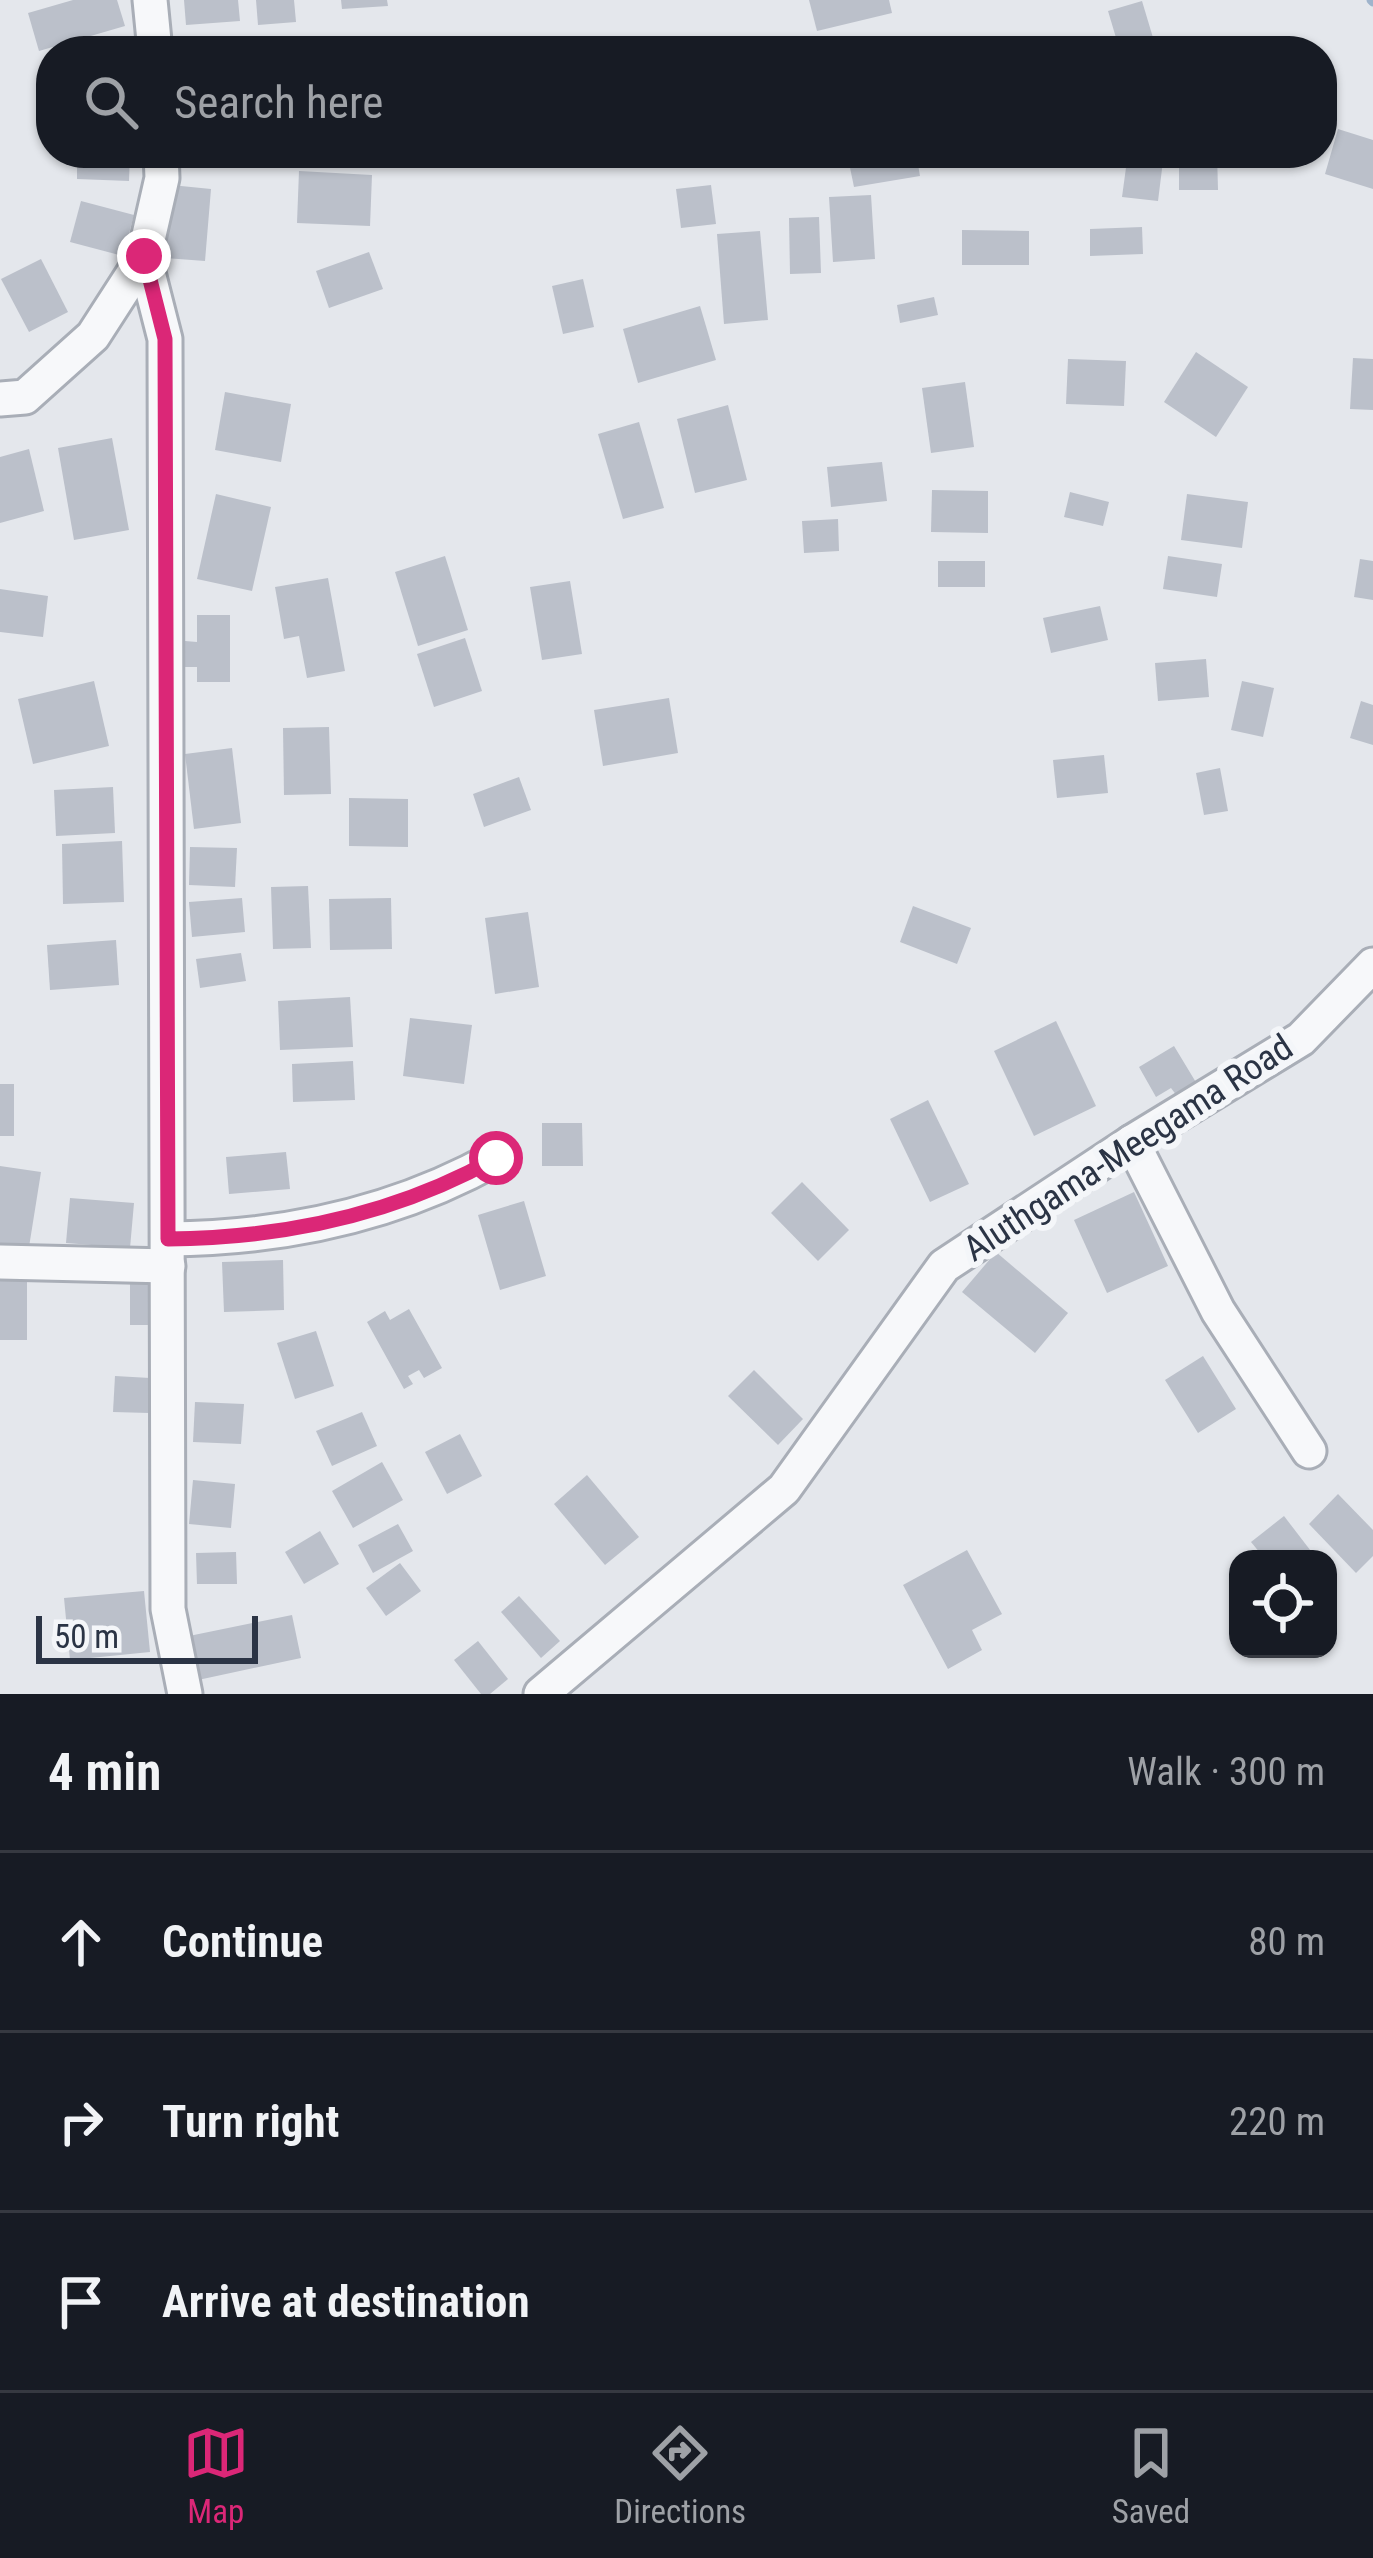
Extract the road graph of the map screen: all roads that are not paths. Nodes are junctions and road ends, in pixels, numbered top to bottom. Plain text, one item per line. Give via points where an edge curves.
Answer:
1 (149, 0) edge
2 (153, 36) edge
3 (162, 168) edge
4 (144, 256) junction
5 (0, 399) edge
6 (1373, 965) edge
7 (1132, 1142) junction
8 (496, 1158) dead end
9 (168, 1252) junction
10 (0, 1262) edge
11 (1309, 1451) dead end
12 (185, 1694) edge
13 (541, 1694) edge

1 - 2 street
3 - 4 street
4 - 5 street via 93,336 26,397
4 - 9 street via 165,339
6 - 7 street, Aluthgama-Meegama Road via 1301,1039
7 - 11 street via 1218,1311
7 - 13 street, Aluthgama-Meegama Road via 944,1266 784,1489
8 - 9 street via 446,1186 351,1218
9 - 10 street
9 - 12 street via 168,1609

